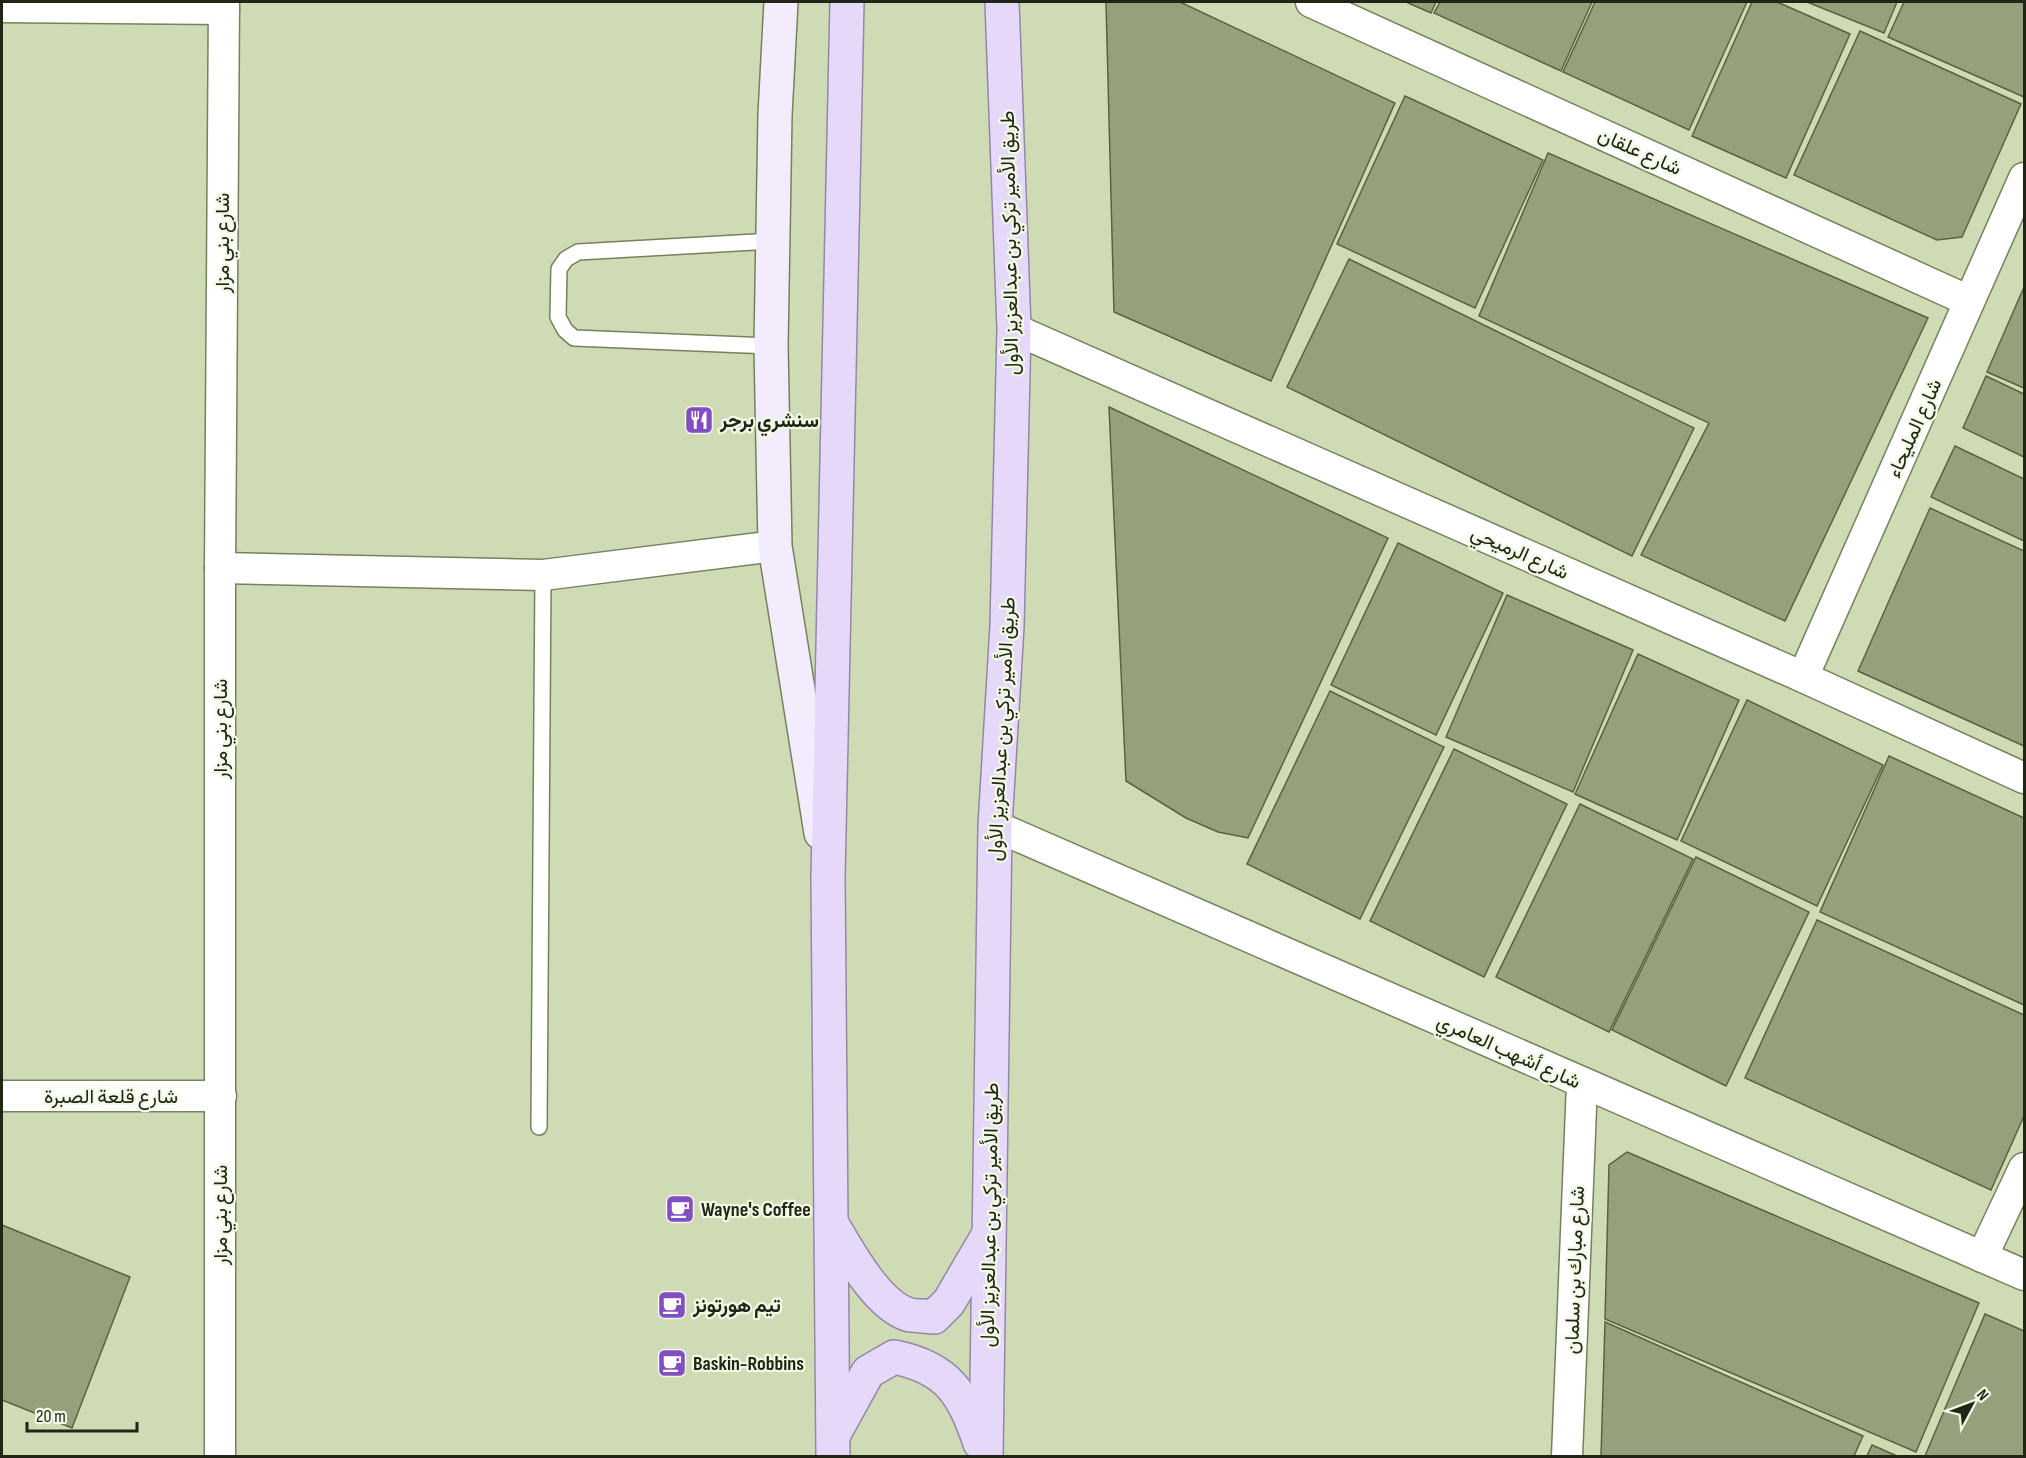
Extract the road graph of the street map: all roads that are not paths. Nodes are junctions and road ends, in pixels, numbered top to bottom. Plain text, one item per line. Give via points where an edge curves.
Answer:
1 (781, 2) edge
2 (847, 2) edge
3 (1002, 2) edge
4 (1311, 2) edge
5 (224, 5) edge
6 (2, 7) edge
7 (2025, 178) edge
8 (773, 241) junction
9 (1969, 301) junction
10 (1014, 329) junction
11 (771, 346) junction
12 (775, 546) junction
13 (220, 568) junction
14 (543, 575) junction
15 (1803, 677) junction
16 (2025, 778) edge
17 (995, 826) junction
18 (828, 877) junction
19 (1582, 1083) junction
20 (2, 1096) edge
21 (221, 1096) junction
22 (539, 1127) dead end
23 (2025, 1168) edge
24 (831, 1223) junction
25 (988, 1235) junction
26 (1982, 1257) junction
27 (2025, 1275) edge
28 (833, 1447) edge
29 (220, 1456) edge
30 (985, 1456) edge
31 (1567, 1456) edge

1 - 8 street via 774,116
2 - 18 main road
3 - 10 main road, طريق الأمير تركي بن عبدالعزيز الأول
4 - 9 street, شارع علقان
5 - 6 street
5 - 13 street, شارع بني مزار
7 - 9 street, شارع المليحاء
8 - 11 street
8 - 11 lane via 578,252 559,269 558,317 564,330 574,338
9 - 15 street, شارع المليحاء
10 - 15 street, شارع الرميحي
10 - 17 main road, طريق الأمير تركي بن عبدالعزيز الأول via 1007,626
11 - 12 street
12 - 14 street
12 - 18 street
13 - 14 street
13 - 21 street, شارع بني مزار
14 - 22 lane
15 - 16 street, شارع الرميحي
17 - 19 street, شارع أشهب العامري
17 - 25 main road, طريق الأمير تركي بن عبدالعزيز الأول
18 - 24 main road
19 - 26 street, شارع أشهب العامري
19 - 31 street, شارع مبارك بن سلمان
20 - 21 street, شارع قلعة الصبرة
21 - 29 street, شارع بني مزار
23 - 26 street
24 - 25 main road via 856,1266 881,1296 908,1314 934,1317 949,1302
24 - 28 main road
25 - 30 main road, طريق الأمير تركي بن عبدالعزيز الأول
26 - 27 street, شارع أشهب العامري
28 - 30 main road via 868,1372 894,1357 919,1362 947,1379 968,1407

